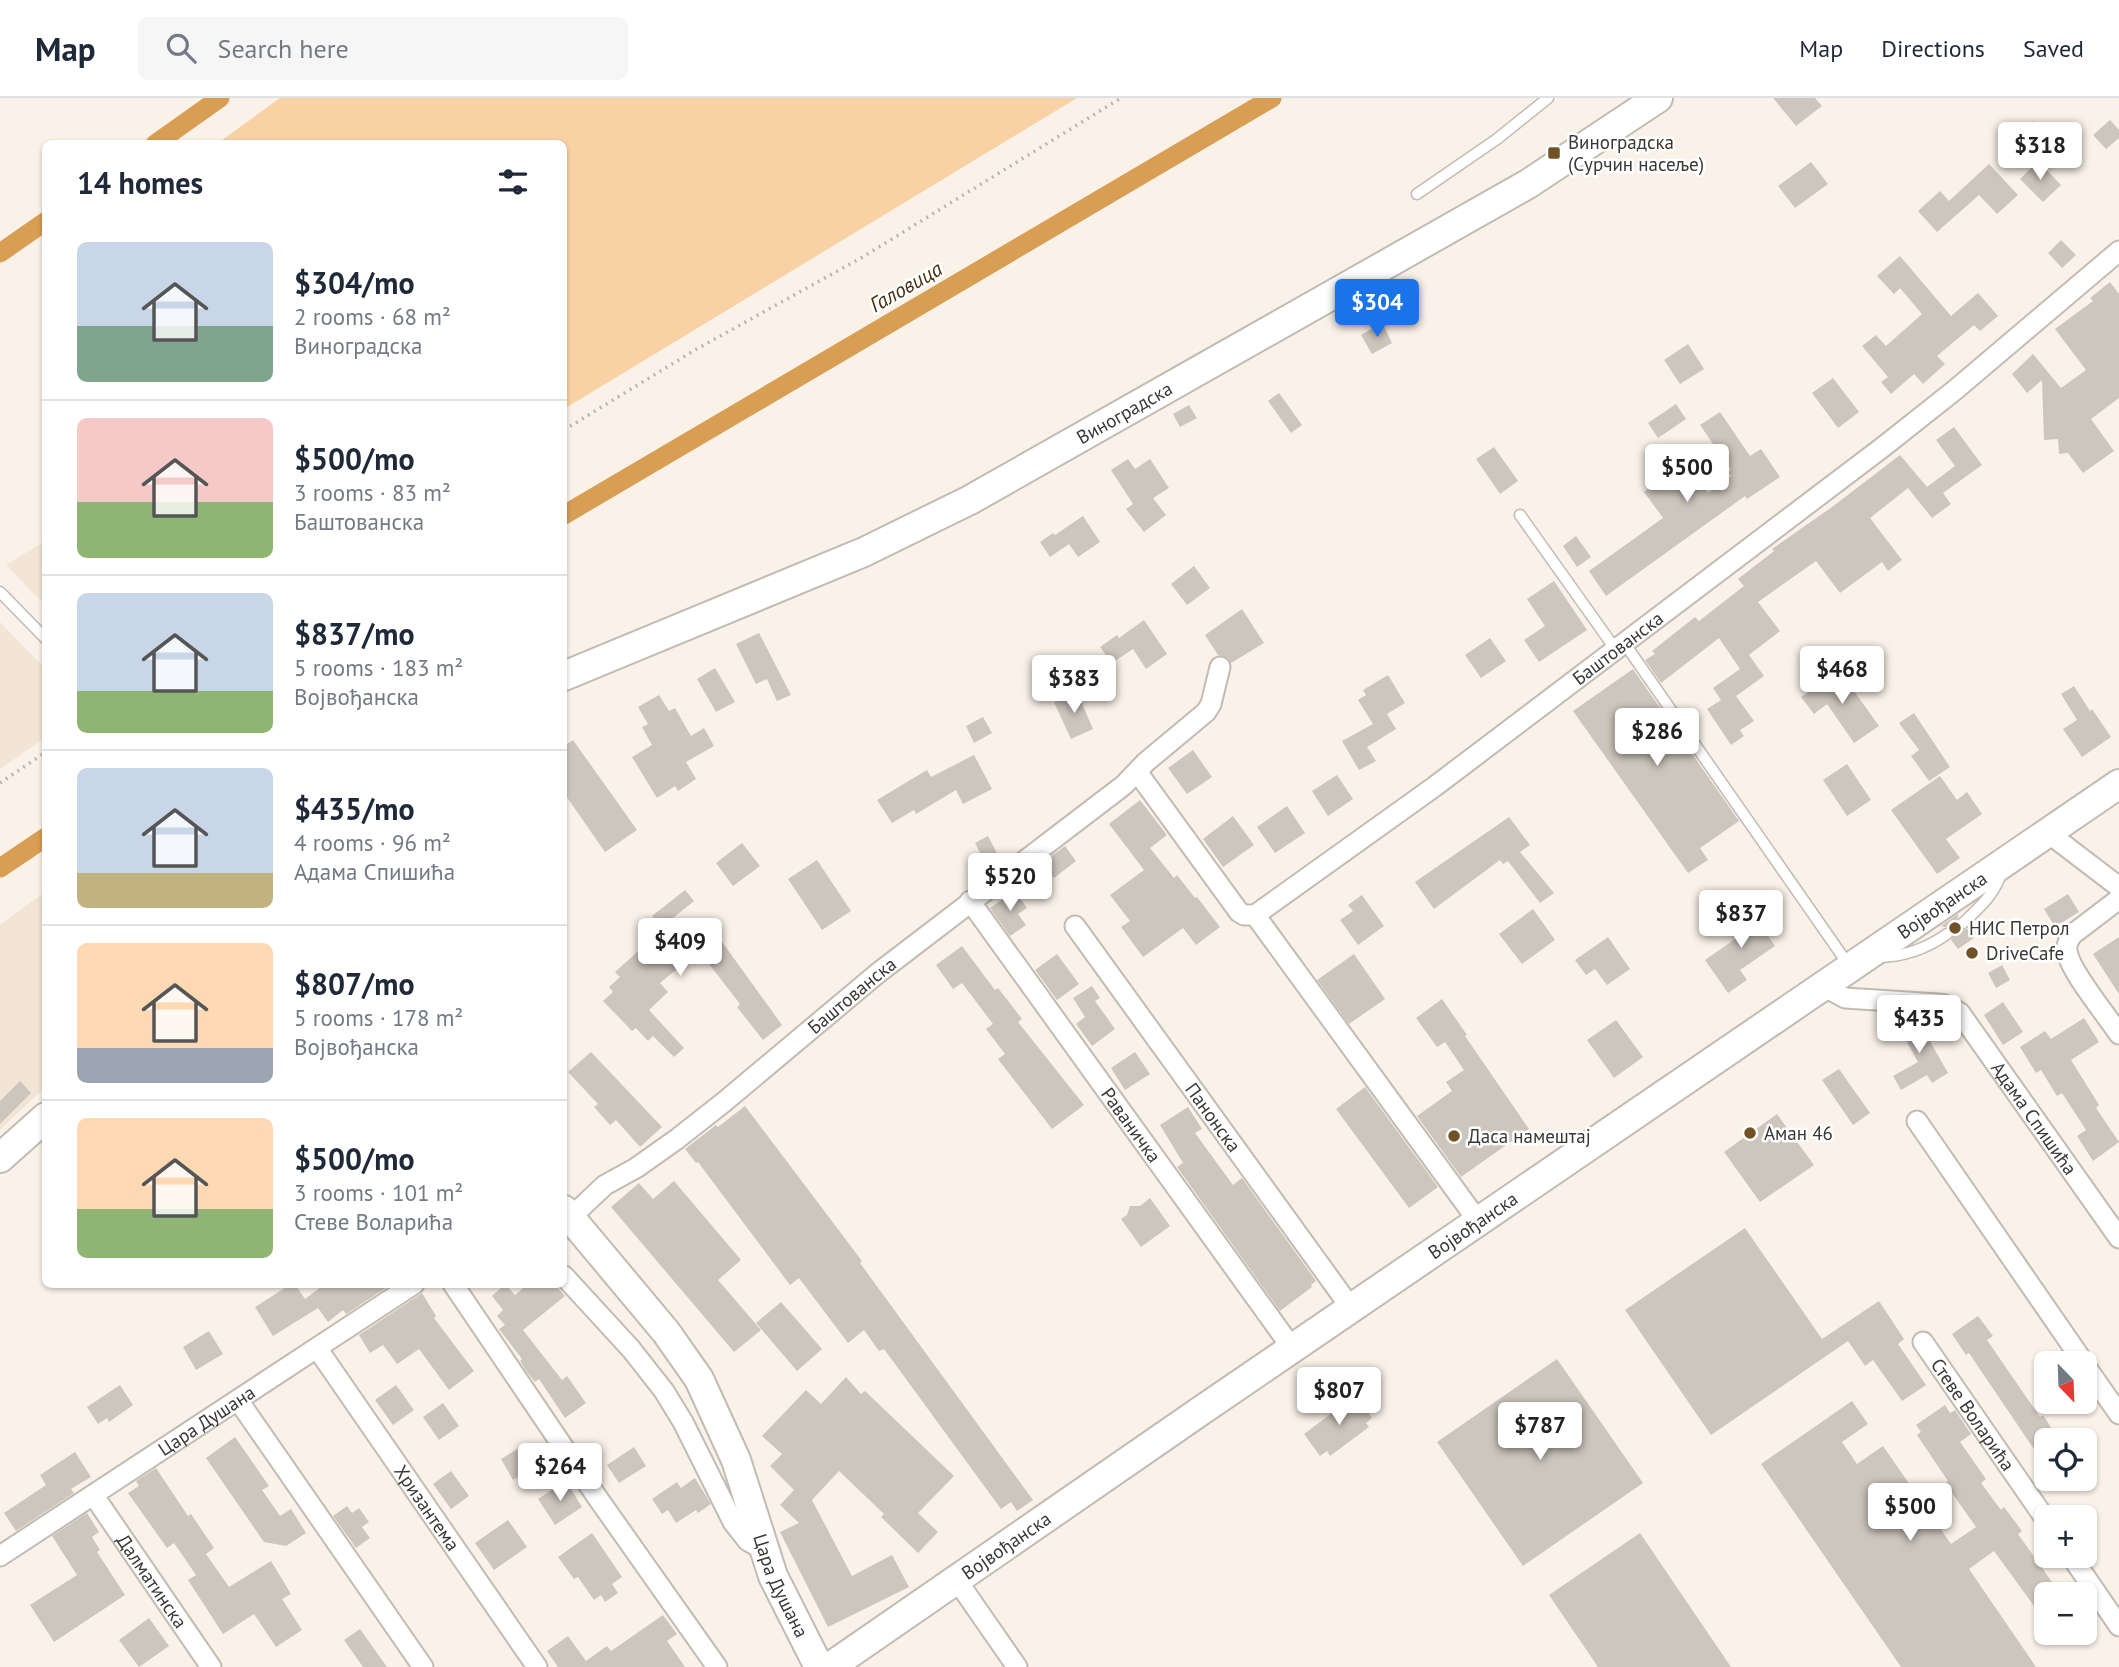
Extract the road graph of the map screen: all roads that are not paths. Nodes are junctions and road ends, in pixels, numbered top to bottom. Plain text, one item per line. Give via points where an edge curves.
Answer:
1 (1548, 98) edge
2 (1646, 102) edge
3 (1417, 194) dead end
4 (2116, 259) edge
5 (1520, 515) dead end
6 (0, 592) edge
7 (42, 635) edge
8 (1620, 647) junction
9 (1220, 667) dead end
10 (567, 675) edge
11 (1138, 773) junction
12 (2119, 784) edge
13 (2048, 832) junction
14 (2006, 860) junction
15 (2119, 887) edge
16 (2119, 899) edge
17 (970, 901) junction
18 (1255, 915) junction
19 (1964, 923) dead end
20 (1075, 926) dead end
21 (1947, 934) dead end
22 (1858, 962) junction
23 (1823, 986) junction
24 (2119, 1034) edge
25 (42, 1121) edge
26 (1917, 1121) dead end
27 (0, 1158) edge
28 (570, 1213) edge
29 (1479, 1221) junction
30 (2119, 1238) edge
31 (567, 1279) edge
32 (408, 1288) edge
33 (456, 1288) edge
34 (1351, 1308) junction
35 (1923, 1342) dead end
36 (317, 1348) junction
37 (1292, 1348) junction
38 (2075, 1351) edge
39 (2097, 1383) edge
40 (238, 1400) junction
41 (2119, 1414) edge
42 (94, 1496) junction
43 (2036, 1505) edge
44 (764, 1550) junction
45 (0, 1556) edge
46 (2079, 1568) edge
47 (956, 1579) junction
48 (2119, 1626) edge
49 (211, 1667) edge
50 (423, 1667) edge
51 (537, 1667) edge
52 (717, 1667) edge
53 (819, 1667) edge
54 (830, 1667) edge
55 (1017, 1667) edge

1 - 3 lane
2 - 10 street, Виноградска via 1528,184 970,500 864,552
4 - 8 street, Баштованска via 1915,422
5 - 8 lane
6 - 7 lane
8 - 18 street, Баштованска
8 - 22 lane
9 - 11 street, Баштованска via 1206,712
11 - 17 street, Баштованска
11 - 18 street via 1235,906 1244,915
12 - 13 street, Војвођанска
13 - 14 street, Војвођанска
13 - 15 street
14 - 19 lane via 1988,899
14 - 22 street, Војвођанска
16 - 24 street via 2073,934 2067,948 2076,971
17 - 28 street, Баштованска via 724,1102
17 - 37 street, Раваничка
18 - 29 street
20 - 34 street, Панонска
21 - 22 lane via 1908,954
22 - 23 street, Војвођанска
23 - 29 street, Војвођанска
23 - 30 street, Адама Спишића via 1845,998 1938,1004 1960,1013
25 - 27 street
26 - 38 street
28 - 44 street via 699,1378 736,1460
29 - 34 street, Војвођанска
31 - 44 street, Цара Душана via 657,1381 733,1522 748,1541
32 - 36 street, Цара Душана
33 - 52 street
34 - 37 street, Војвођанска
35 - 43 street, Стеве Воларића
36 - 40 street, Цара Душана
36 - 51 street, Хризантема
37 - 47 street, Војвођанска
39 - 41 street
40 - 42 street, Цара Душана
40 - 50 street
42 - 45 street, Цара Душана
42 - 49 street, Далматинска
44 - 53 street, Цара Душана
46 - 48 street
47 - 54 street, Војвођанска
47 - 55 street

